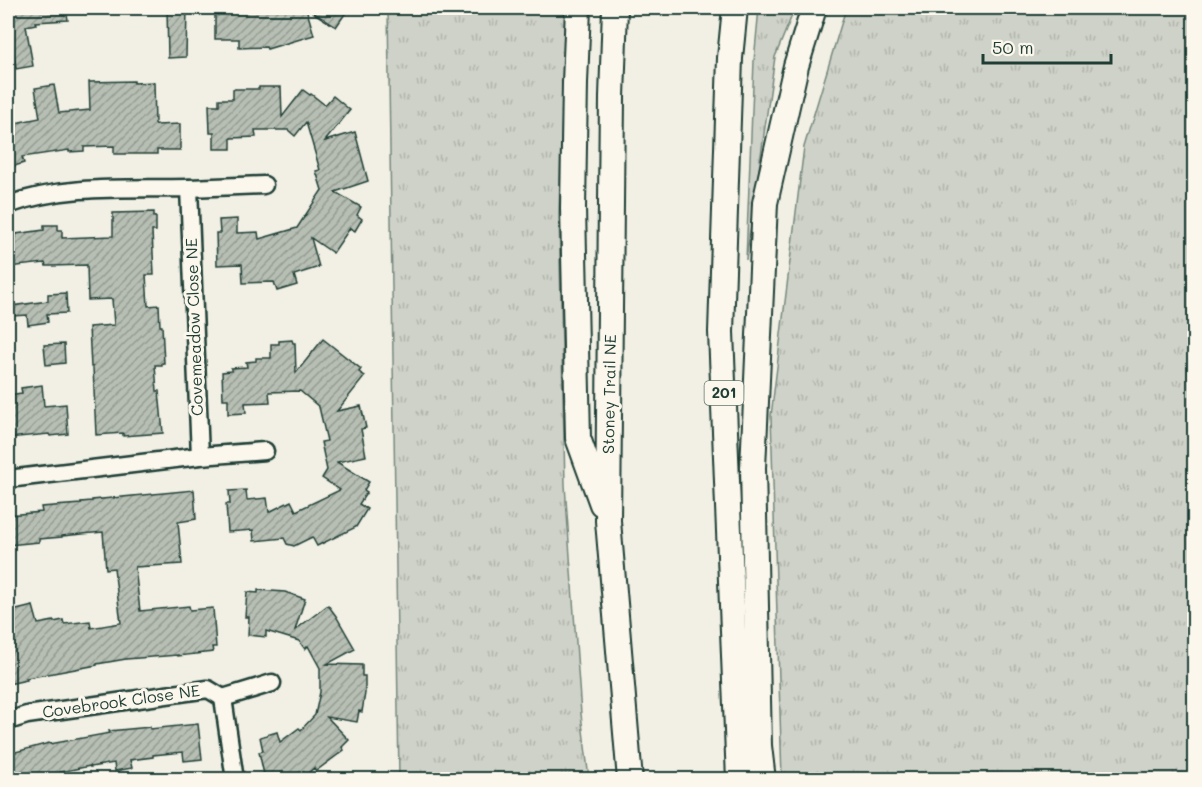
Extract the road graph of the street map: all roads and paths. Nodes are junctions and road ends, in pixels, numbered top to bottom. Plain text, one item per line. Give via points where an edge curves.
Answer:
1 (578, 8) edge
2 (615, 8) edge
3 (735, 8) edge
4 (814, 8) edge
5 (264, 185) dead end
6 (189, 188) junction
7 (8, 206) edge
8 (265, 451) dead end
9 (200, 456) junction
10 (8, 480) edge
11 (608, 521) junction
12 (272, 683) dead end
13 (223, 698) junction
14 (8, 721) edge
15 (235, 780) edge
16 (630, 780) edge
17 (739, 780) edge
18 (763, 780) edge

1 - 11 highway via 573,208 578,438
2 - 11 highway, Stoney Trail NE
3 - 17 highway, 201 via 722,332
4 - 18 highway via 796,66 765,202 753,468
5 - 6 street
6 - 7 street via 78,189 24,199
6 - 9 street, Covemeadow Close NE
8 - 9 street
9 - 10 street
11 - 16 highway, Stoney Trail NE
12 - 13 street
13 - 14 street, Covebrook Close NE via 208,689
13 - 15 street, Covebrook Close NE

